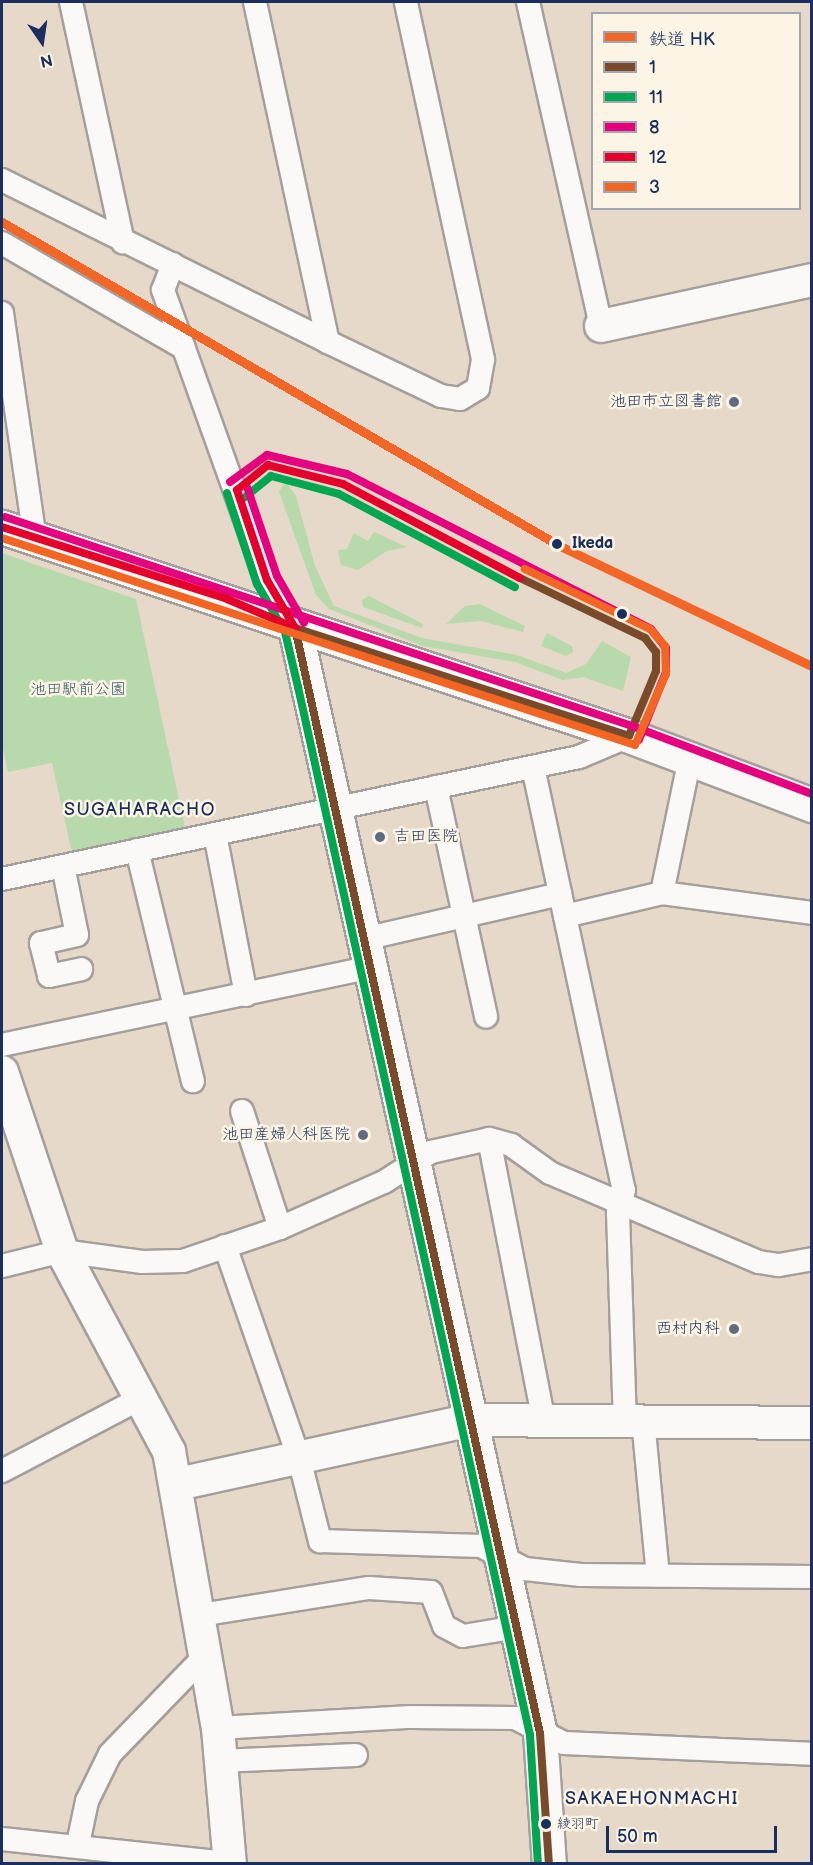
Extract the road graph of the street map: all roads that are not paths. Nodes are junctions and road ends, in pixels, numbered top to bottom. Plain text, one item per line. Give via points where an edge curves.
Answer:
1 (71, 2) edge
2 (255, 2) edge
3 (406, 2) edge
4 (528, 2) edge
5 (2, 180) edge
6 (123, 242) junction
7 (2, 243) edge
8 (174, 264) junction
9 (812, 280) edge
10 (2, 313) edge
11 (601, 326) joint
12 (328, 342) junction
13 (184, 348) junction
14 (2, 527) edge
15 (35, 539) junction
16 (295, 628) junction
17 (629, 736) junction
18 (690, 758) junction
19 (533, 767) junction
20 (436, 787) junction
21 (812, 804) edge
22 (336, 808) junction
23 (214, 834) junction
24 (137, 850) junction
25 (63, 866) junction
26 (2, 879) edge
27 (662, 893) junction
28 (563, 905) junction
29 (812, 913) edge
30 (464, 916) junction
31 (381, 935) dead end
32 (371, 968) junction
33 (81, 969) dead end
34 (246, 995) junction
35 (178, 1010) junction
36 (486, 1017) dead end
37 (2, 1045) edge
38 (2, 1072) edge
39 (193, 1081) dead end
40 (242, 1111) dead end
41 (489, 1139) junction
42 (414, 1162) junction
43 (621, 1202) junction
44 (280, 1228) junction
45 (225, 1246) junction
46 (62, 1251) junction
47 (812, 1259) edge
48 (2, 1266) edge
49 (141, 1398) junction
50 (471, 1420) junction
51 (634, 1420) junction
52 (544, 1421) junction
53 (812, 1423) edge
54 (300, 1458) junction
55 (2, 1471) edge
56 (178, 1484) junction
57 (503, 1559) junction
58 (657, 1575) junction
59 (812, 1577) edge
60 (200, 1615) junction
61 (518, 1627) junction
62 (206, 1655) junction
63 (358, 1720) junction
64 (218, 1728) junction
65 (540, 1732) junction
66 (812, 1754) edge
67 (220, 1761) junction
68 (2, 1839) edge
69 (62, 1851) edge
70 (229, 1863) edge
71 (549, 1863) edge

1 - 6 street
2 - 12 street
3 - 12 street via 483,359 478,387 460,399 441,396
4 - 11 street
5 - 6 street
6 - 8 street
7 - 13 street
8 - 12 street
8 - 13 street via 163,290
9 - 11 street
10 - 15 street
13 - 16 street via 267,580
14 - 15 main road
15 - 16 main road via 227,599
16 - 17 main road
16 - 22 main road
17 - 18 main road
17 - 19 street via 579,757
18 - 21 main road
18 - 27 street
19 - 20 street
19 - 28 street
20 - 22 street
20 - 30 street
22 - 23 street
22 - 32 main road
23 - 24 street
23 - 34 street
24 - 25 street
24 - 35 street
25 - 26 street
25 - 33 street via 76,934 41,943 49,976
27 - 28 street
27 - 29 street
28 - 30 street
28 - 43 street via 624,1190
30 - 31 street
30 - 36 street
32 - 34 street
32 - 42 main road
34 - 35 street
35 - 37 street
35 - 39 street
38 - 46 street
40 - 44 street
41 - 42 street via 431,1152
41 - 43 street via 511,1145 549,1173
41 - 52 street
42 - 44 street
42 - 50 main road
43 - 47 street via 759,1262 779,1265
43 - 51 street
44 - 45 street
45 - 46 street via 183,1261
45 - 54 street
46 - 48 street
46 - 49 street
49 - 55 street
49 - 56 street via 169,1451
50 - 52 street
50 - 54 street
50 - 57 main road
51 - 52 street
51 - 53 street
51 - 58 street
54 - 56 street
54 - 57 street via 320,1541 481,1546
56 - 60 street
57 - 58 street via 525,1569 581,1575
57 - 61 main road
58 - 59 street
60 - 61 street via 369,1588 431,1592 444,1626 464,1636
60 - 62 street
61 - 65 main road
62 - 64 street
62 - 69 street via 110,1754
63 - 64 street
63 - 65 street via 515,1718
63 - 67 street via 357,1762
64 - 67 street
65 - 66 street via 575,1744
65 - 71 main road
67 - 70 street
68 - 69 street
69 - 70 street

